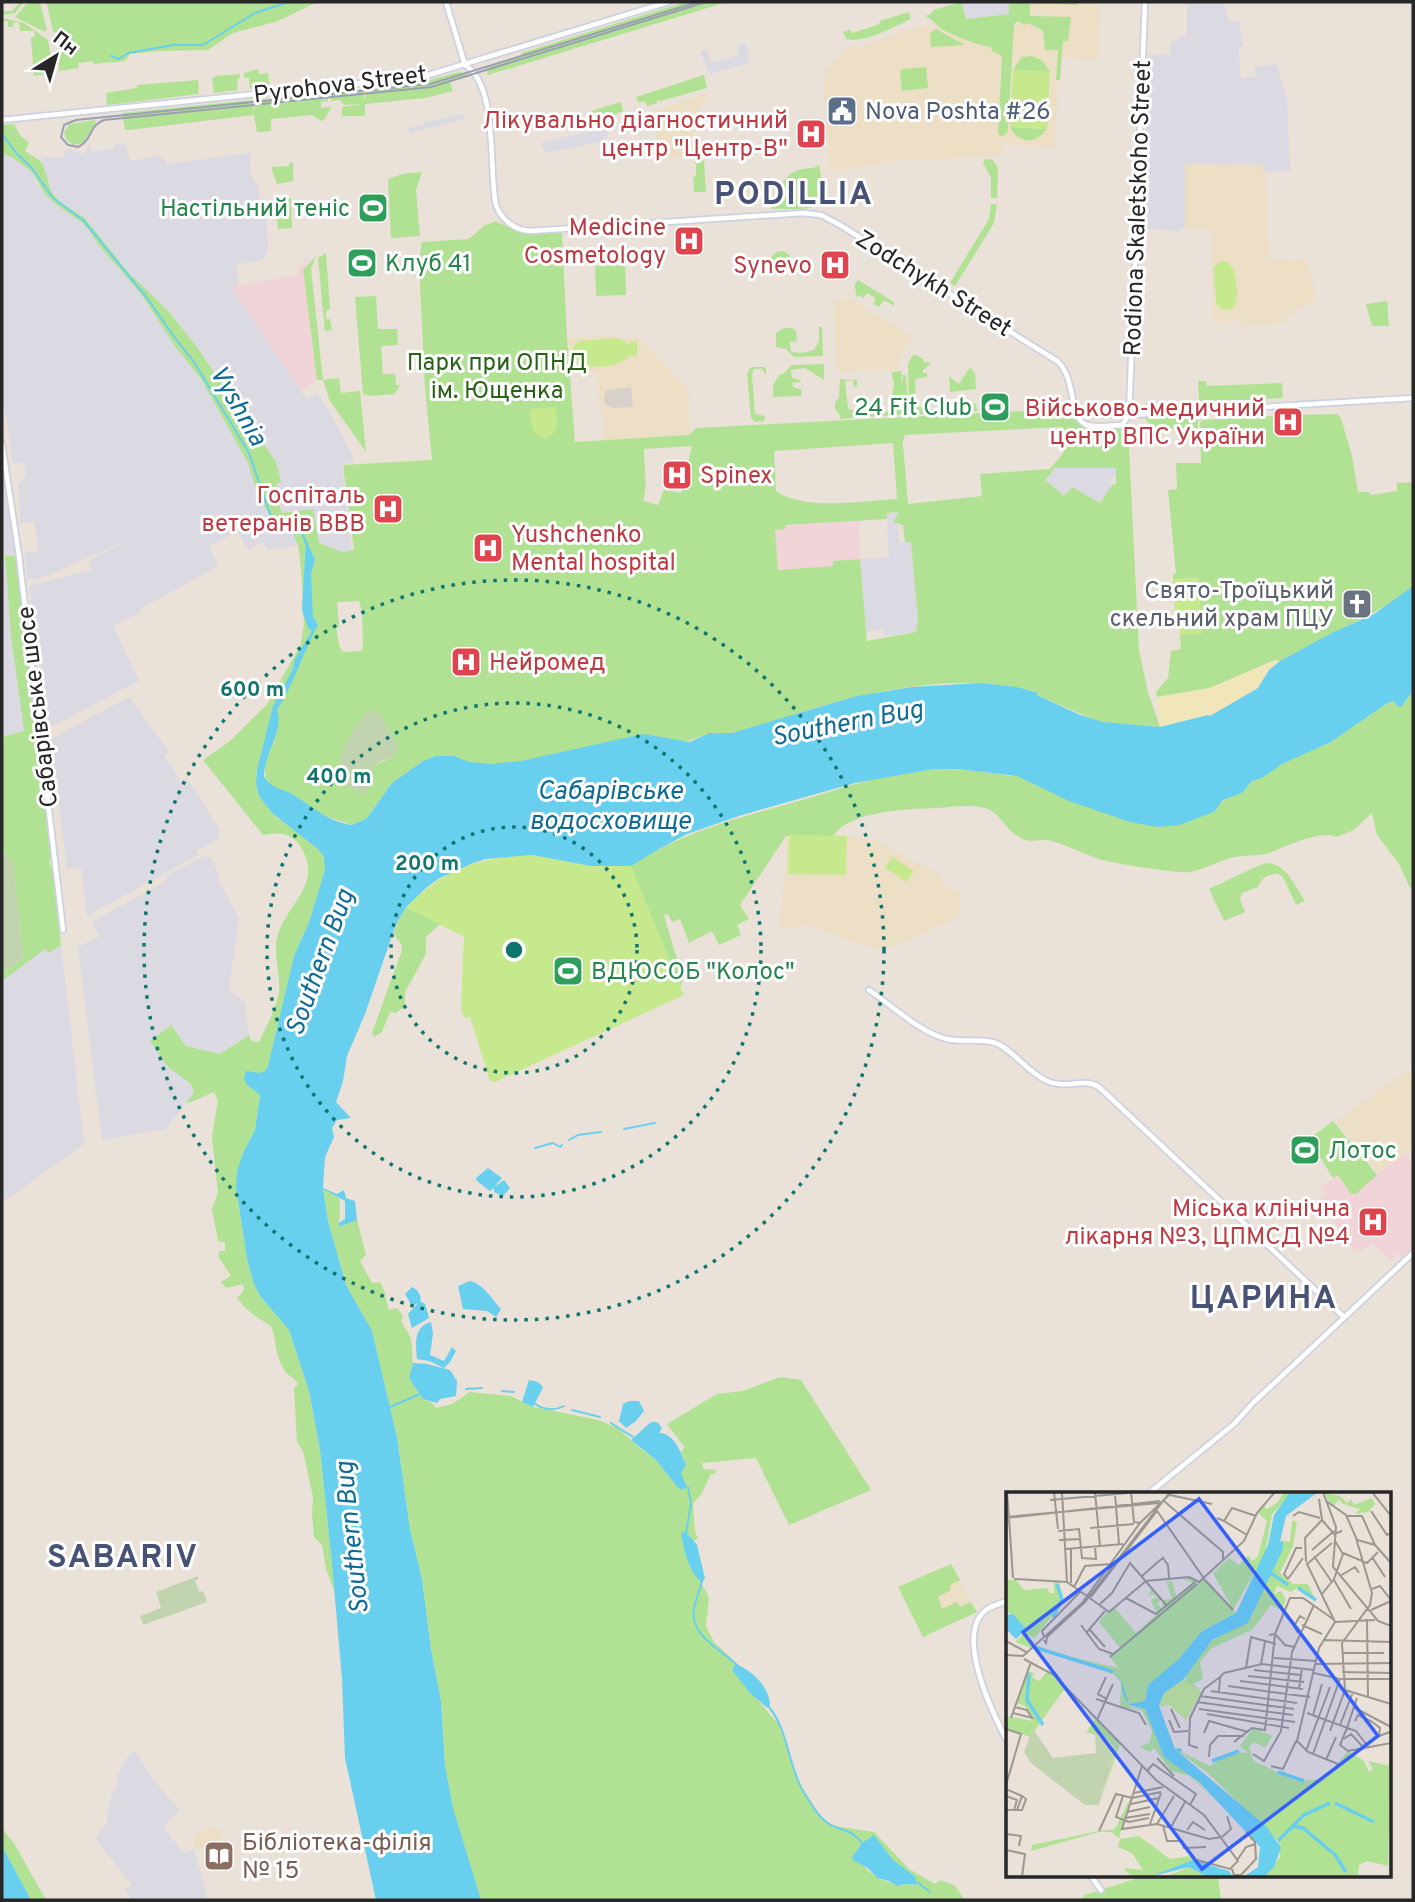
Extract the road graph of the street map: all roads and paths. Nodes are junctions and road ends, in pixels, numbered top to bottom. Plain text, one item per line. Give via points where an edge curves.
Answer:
1 (446, 2) edge
2 (668, 2) edge
3 (1145, 2) edge
4 (465, 65) junction
5 (2, 120) edge
6 (1413, 398) edge
7 (1074, 408) junction
8 (1129, 415) junction
9 (2, 444) edge
10 (63, 930) dead end
11 (869, 990) dead end
12 (1413, 1253) edge
13 (1344, 1317) junction
14 (1151, 1492) edge
15 (1006, 1601) edge
16 (1006, 1739) edge
17 (1092, 1878) edge
18 (1101, 1890) dead end

1 - 4 main road
2 - 4 main road, Pyrohova Street
3 - 8 main road, Rodiona Skaletskoho Street
4 - 5 main road, Pyrohova Street via 410,79
4 - 7 main road, Zodchykh Street via 479,79 486,104 496,205 515,228 531,231 821,215 1057,361 1069,377
6 - 8 main road
7 - 8 main road via 1092,415
7 - 8 main road via 1080,420 1091,425 1122,425
9 - 10 main road, Сабарівське шосе
11 - 13 main road via 936,1036 1000,1045 1046,1081 1063,1086 1086,1082 1099,1087
12 - 13 main road
13 - 14 main road via 1234,1424
15 - 16 main road via 981,1616 974,1642 988,1703
17 - 18 main road

